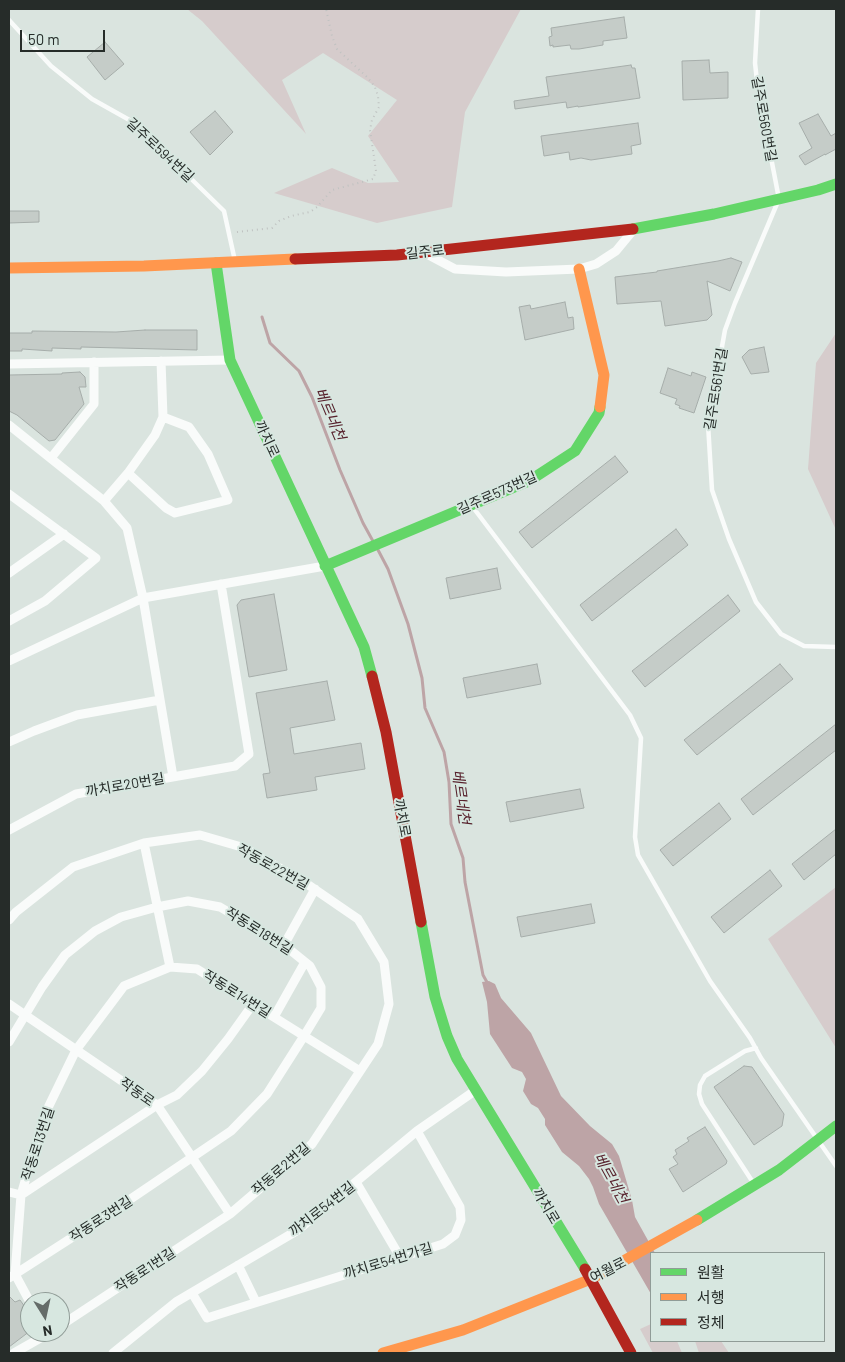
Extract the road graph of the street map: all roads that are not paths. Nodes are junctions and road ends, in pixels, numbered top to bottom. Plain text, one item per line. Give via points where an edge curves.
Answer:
1 (758, 9) edge
2 (9, 20) edge
3 (836, 184) edge
4 (779, 199) junction
5 (635, 228) junction
6 (422, 252) junction
7 (236, 262) junction
8 (216, 263) junction
9 (9, 268) edge
10 (578, 269) junction
11 (230, 360) junction
12 (161, 361) junction
13 (94, 362) junction
14 (9, 364) edge
15 (163, 418) junction
16 (9, 425) edge
17 (51, 458) junction
18 (128, 473) junction
19 (9, 494) edge
20 (104, 501) junction
21 (471, 505) junction
22 (64, 534) junction
23 (325, 566) junction
24 (9, 573) edge
25 (221, 584) junction
26 (143, 598) junction
27 (9, 621) edge
28 (836, 648) edge
29 (9, 661) edge
30 (160, 700) junction
31 (9, 742) edge
32 (173, 777) junction
33 (9, 830) edge
34 (144, 843) junction
35 (315, 889) junction
36 (157, 907) junction
37 (9, 920) edge
38 (284, 944) junction
39 (305, 962) junction
40 (170, 967) junction
41 (9, 1004) edge
42 (253, 1004) junction
43 (24, 1014) junction
44 (274, 1017) junction
45 (304, 1036) junction
46 (9, 1042) edge
47 (756, 1048) junction
48 (76, 1050) junction
49 (360, 1070) junction
50 (476, 1090) junction
51 (157, 1105) junction
52 (836, 1126) edge
53 (417, 1131) junction
54 (818, 1140) junction
55 (193, 1158) junction
56 (836, 1166) edge
57 (356, 1182) junction
58 (755, 1186) junction
59 (9, 1192) edge
60 (21, 1195) junction
61 (230, 1214) junction
62 (400, 1257) junction
63 (238, 1265) junction
64 (12, 1276) edge
65 (591, 1279) junction
66 (23, 1292) edge
67 (192, 1293) junction
68 (256, 1302) junction
69 (70, 1319) edge
70 (33, 1342) edge
71 (14, 1353) edge
72 (113, 1353) edge
73 (383, 1353) edge
74 (630, 1353) edge

1 - 4 lane, 길주로560번길 via 755,63
2 - 7 lane, 길주로594번길 via 51,66 92,98 133,122 224,210
3 - 4 street, 길주로
4 - 5 street, 길주로
4 - 28 lane, 길주로561번길 via 725,330 708,424 712,490 744,575 766,615 781,634 804,646
5 - 6 street, 길주로
5 - 10 street via 616,251 596,264
6 - 7 street, 길주로
6 - 10 street via 455,269 506,272
7 - 8 street, 길주로
8 - 9 street, 길주로
8 - 11 street, 까치로
10 - 21 street, 길주로573번길 via 604,375 599,413 575,451 529,481
11 - 12 street
11 - 23 street, 까치로
12 - 13 street
12 - 15 street
13 - 14 street
13 - 17 street via 94,404
15 - 18 street
15 - 18 street via 189,427 208,454 228,500 175,513
16 - 17 street, 까치로20번길
17 - 20 street, 까치로20번길
18 - 20 street
19 - 22 street
20 - 26 street, 까치로20번길 via 127,528
21 - 23 street, 길주로573번길
21 - 47 lane via 630,715 642,738 635,837 638,855 710,981
22 - 24 street
22 - 27 street via 96,558 44,601
23 - 25 street
23 - 50 street, 까치로 via 364,647 386,732 435,997 457,1059
25 - 26 street
25 - 32 street via 249,754 236,766
26 - 29 street
26 - 30 street, 까치로20번길
30 - 31 street via 77,715
30 - 32 street, 까치로20번길
32 - 33 street, 까치로20번길 via 76,794
34 - 35 street, 작동로22번길 via 200,835 245,848
34 - 36 street
34 - 37 street, 작동로22번길 via 73,867
35 - 38 street
35 - 49 street, 작동로22번길 via 358,919 384,962 389,1004 378,1044
36 - 38 street, 작동로18번길 via 188,901 220,907
36 - 40 street
36 - 43 street, 작동로18번길 via 121,917 94,930 65,955
38 - 39 street, 작동로18번길
39 - 44 street
39 - 45 street, 작동로18번길 via 321,987 321,1008
40 - 42 street, 작동로14번길 via 197,969
40 - 48 street, 작동로14번길 via 124,986
41 - 43 street, 작동로
42 - 44 street, 작동로14번길
42 - 51 street via 202,1071 177,1095
43 - 46 street, 작동로18번길
43 - 48 street, 작동로
44 - 45 street, 작동로14번길
45 - 49 street, 작동로14번길
45 - 55 street, 작동로18번길 via 267,1094 231,1131
47 - 54 lane
47 - 58 lane via 745,1051 705,1076 699,1094 702,1104
48 - 51 street, 작동로
48 - 60 street, 작동로13번길 via 44,1116
49 - 61 street, 작동로2번길 via 312,1144
50 - 53 street, 까치로54번길
50 - 65 street, 까치로
51 - 55 street, 작동로
51 - 60 street
52 - 54 street, 여월로
53 - 57 street, 까치로54번길
53 - 62 street, 까치로54번가길 via 460,1207 461,1220 455,1235 443,1244
54 - 56 lane
54 - 58 street, 여월로
55 - 61 street, 작동로
55 - 64 street, 작동로3번길
57 - 62 street
57 - 63 street, 까치로54번길 via 298,1230
58 - 65 street, 여월로
59 - 60 street
60 - 64 street, 작동로13번길
61 - 69 street, 작동로1번길
62 - 68 street, 까치로54번가길
63 - 67 street, 까치로54번길
63 - 68 street
64 - 66 street
65 - 73 street, 여월로 via 463,1330
65 - 74 street, 까치로
67 - 68 street, 까치로54번가길 via 207,1318
67 - 72 street, 까치로54번길 via 176,1302
70 - 71 street

